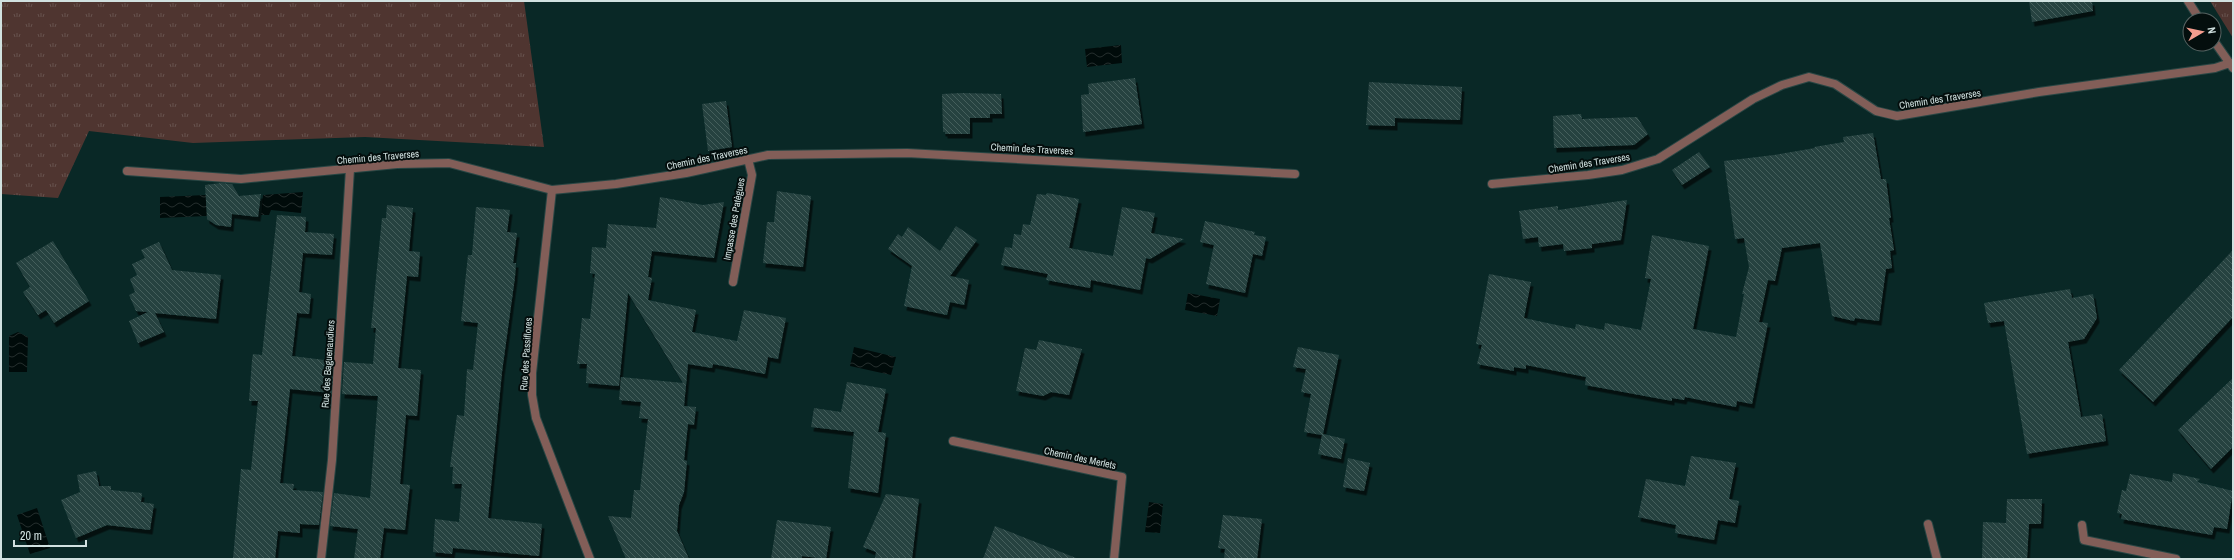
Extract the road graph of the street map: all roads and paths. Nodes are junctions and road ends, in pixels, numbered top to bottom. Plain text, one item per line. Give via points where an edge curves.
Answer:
1 (2188, 1) edge
2 (2195, 12) edge
3 (2221, 52) edge
4 (2231, 66) edge
5 (748, 159) junction
6 (350, 169) junction
7 (127, 171) dead end
8 (1295, 174) dead end
9 (1492, 184) dead end
10 (552, 190) junction
11 (733, 282) dead end
12 (953, 441) dead end
13 (1928, 524) dead end
14 (2082, 525) dead end
15 (321, 559) edge
16 (590, 559) edge
17 (1114, 559) edge
18 (1937, 559) edge
19 (2176, 559) edge

1 - 2 street
3 - 4 street
4 - 9 street, Chemin des Traverses via 2040,92 1896,116 1876,111 1835,84 1810,77 1782,85 1753,99 1658,159 1622,170
5 - 8 street, Chemin des Traverses via 786,154 907,153
5 - 10 street, Chemin des Traverses via 686,173 616,184
5 - 11 street, Impasse des Patègues via 752,175
6 - 7 street, Chemin des Traverses via 241,179
6 - 10 street, Chemin des Traverses via 449,162
6 - 15 street, Rue des Baguenaudiers via 332,460
10 - 16 street, Rue des Passiflores via 532,374 532,395 536,418
12 - 17 street, Chemin des Merlets via 1122,477
13 - 18 street
14 - 19 street via 2084,540

